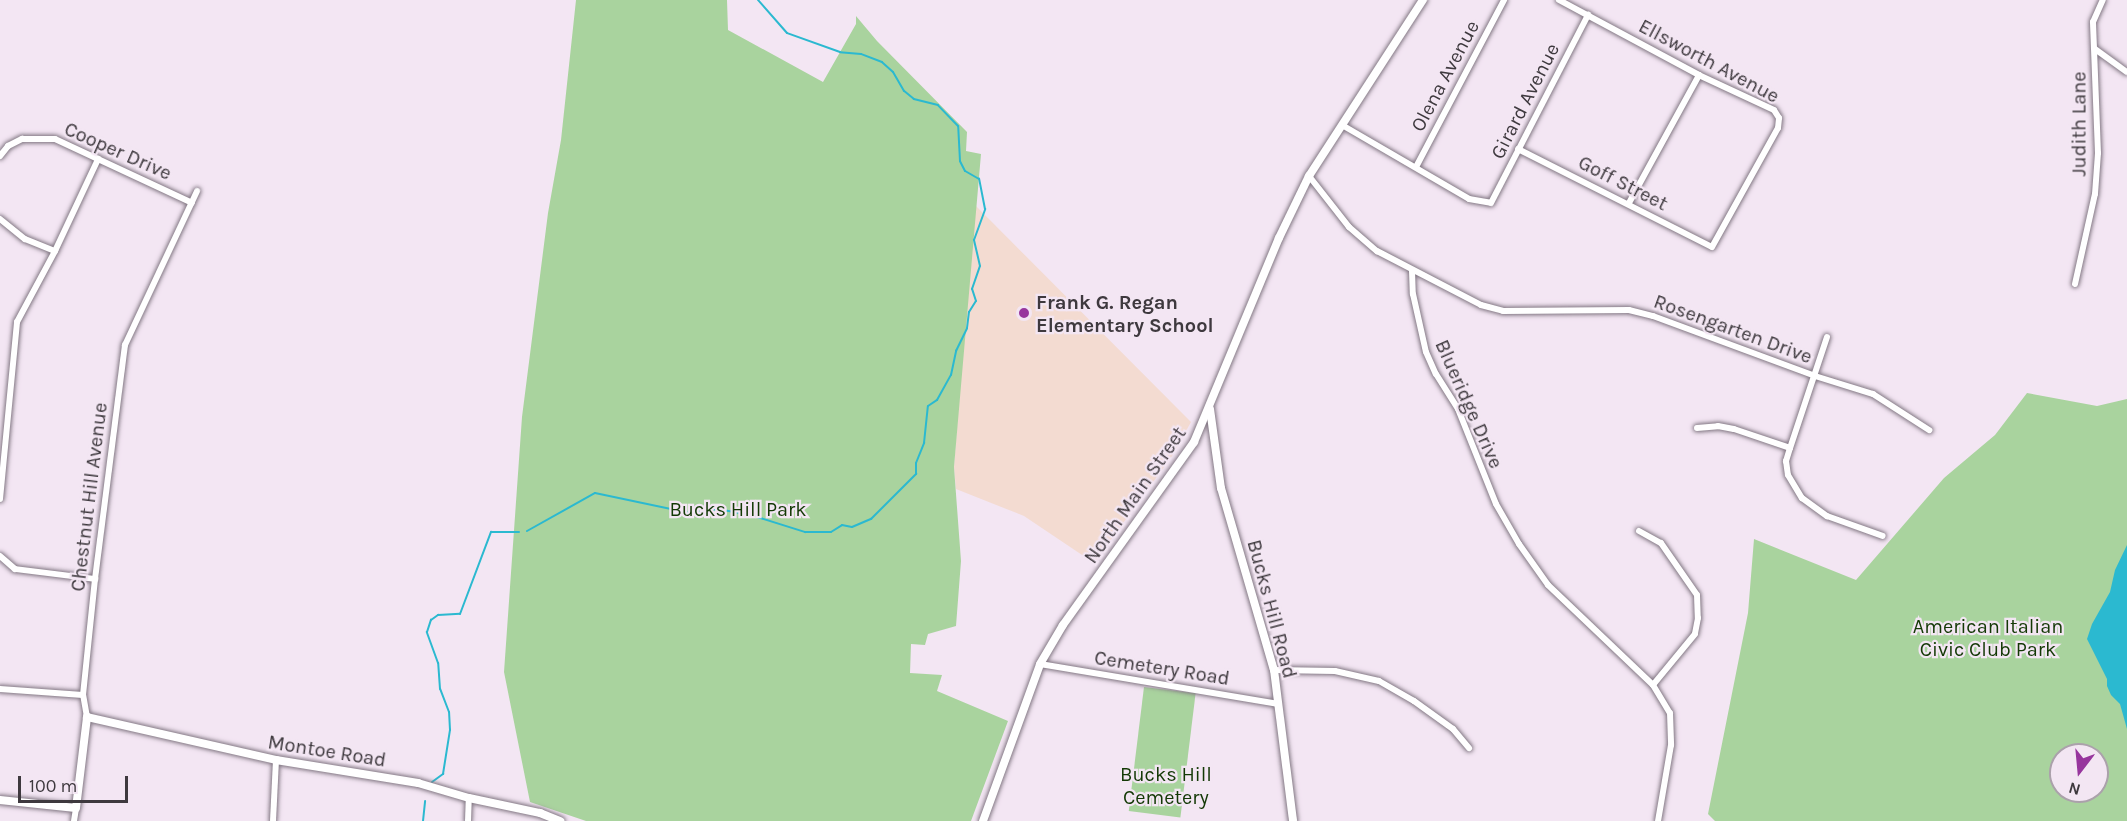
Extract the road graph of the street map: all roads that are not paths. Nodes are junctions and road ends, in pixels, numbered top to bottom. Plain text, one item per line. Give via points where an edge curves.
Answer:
1 (1423, 0) edge
2 (1504, 0) edge
3 (1559, 0) edge
4 (2103, 0) edge
5 (1588, 15) junction
6 (2095, 49) junction
7 (2127, 72) edge
8 (1699, 75) junction
9 (1342, 125) junction
10 (1518, 149) junction
11 (0, 156) edge
12 (98, 159) junction
13 (1416, 167) junction
14 (1309, 176) junction
15 (196, 191) dead end
16 (192, 202) junction
17 (1629, 203) junction
18 (0, 219) edge
19 (1712, 247) joint
20 (55, 251) junction
21 (1412, 271) junction
22 (2075, 284) dead end
23 (1827, 337) dead end
24 (1815, 376) junction
25 (1210, 408) junction
26 (1697, 428) dead end
27 (1929, 430) dead end
28 (1790, 448) junction
29 (0, 499) edge
30 (1639, 531) dead end
31 (1883, 536) dead end
32 (0, 556) edge
33 (94, 579) junction
34 (1040, 664) junction
35 (1274, 670) junction
36 (1653, 685) junction
37 (0, 689) edge
38 (83, 695) junction
39 (1279, 704) junction
40 (87, 717) junction
41 (1469, 747) dead end
42 (276, 760) junction
43 (469, 798) junction
44 (0, 800) edge
45 (76, 808) junction
46 (74, 821) edge
47 (273, 821) edge
48 (468, 821) edge
49 (560, 821) edge
50 (983, 821) edge
51 (1293, 821) edge
52 (1658, 821) edge

1 - 9 street, North Main Street
2 - 13 street, Olena Avenue
3 - 5 street, Ellsworth Avenue
4 - 6 street, Judith Lane via 2092,22
5 - 8 street, Ellsworth Avenue
5 - 10 street, Girard Avenue
6 - 7 street
6 - 22 street, Judith Lane via 2095,194
8 - 17 street
8 - 19 street, Ellsworth Avenue via 1774,110 1779,118 1778,128
9 - 13 street
9 - 14 street, North Main Street
10 - 13 street, Girard Avenue via 1491,203 1469,199
10 - 17 street, Goff Street
11 - 12 street, Cooper Drive via 8,146 22,139 39,137 55,139
12 - 16 street, Cooper Drive
12 - 20 street
14 - 21 street, Rosengarten Drive via 1349,227 1377,251
14 - 25 street, North Main Street via 1279,238
15 - 16 street, Chestnut Hill Avenue
16 - 33 street, Chestnut Hill Avenue via 125,345
17 - 19 street, Goff Street
18 - 20 street via 25,239
20 - 29 street via 17,322
21 - 24 street, Rosengarten Drive via 1481,305 1503,311 1629,310 1653,316
21 - 36 street, Blueridge Drive via 1426,352 1458,409 1496,504 1519,544 1548,585
23 - 24 street
24 - 27 street, Rosengarten Drive via 1874,394
24 - 28 street
25 - 34 street, North Main Street via 1194,442 1063,625
25 - 35 street, Bucks Hill Road via 1221,488
26 - 28 street via 1734,429
28 - 31 street via 1788,475 1802,498 1827,516
30 - 36 street via 1661,543 1697,595 1695,634
32 - 33 street via 15,569
33 - 38 street, Chestnut Hill Avenue
34 - 39 street, Cemetery Road
34 - 50 street, North Main Street
35 - 39 street, Bucks Hill Road
35 - 41 street via 1335,671 1379,681 1453,729
36 - 52 street, Blueridge Drive via 1671,713 1673,728
37 - 38 street
38 - 40 street, Chestnut Hill Avenue
39 - 51 street, Bucks Hill Road
40 - 42 street, Montoe Road
40 - 45 street, Chestnut Hill Avenue
42 - 43 street, Montoe Road via 418,783
42 - 47 street
43 - 48 street
43 - 49 street, Montoe Road
44 - 45 street
45 - 46 street, Chestnut Hill Avenue

